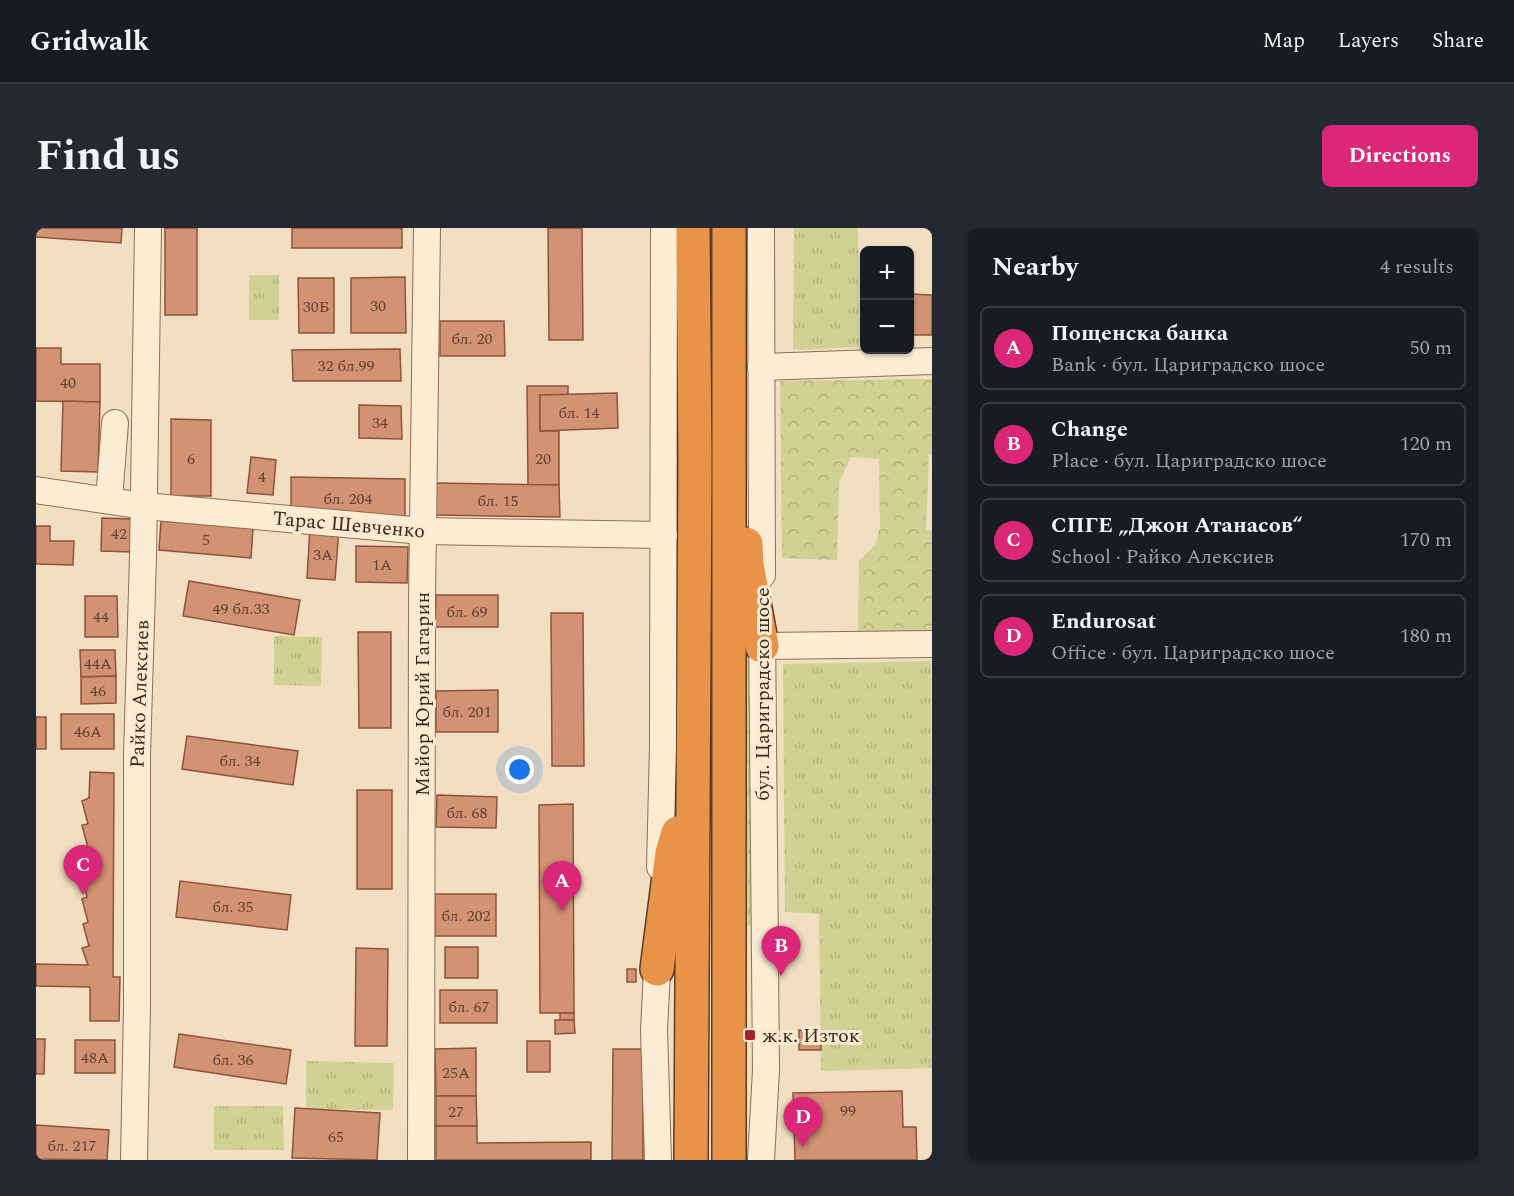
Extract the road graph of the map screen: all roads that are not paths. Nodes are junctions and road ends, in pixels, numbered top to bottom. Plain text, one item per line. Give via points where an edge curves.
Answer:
1 (148, 228) edge
2 (427, 228) edge
3 (664, 228) edge
4 (693, 228) edge
5 (729, 228) edge
6 (761, 228) edge
7 (729, 331) junction
8 (932, 361) edge
9 (761, 367) junction
10 (115, 423) dead end
11 (36, 490) edge
12 (109, 500) junction
13 (144, 506) junction
14 (423, 531) junction
15 (664, 535) junction
16 (932, 644) edge
17 (762, 646) junction
18 (693, 788) junction
19 (657, 969) junction
20 (134, 1160) edge
21 (421, 1160) edge
22 (658, 1160) edge
23 (691, 1160) edge
24 (729, 1160) edge
25 (761, 1160) edge

1 - 13 street, Райко Алексиев
2 - 14 street, Майор Юрий Гагарин
3 - 15 street
4 - 18 highway
5 - 7 highway, бул. Цариградско шосе
6 - 9 street, бул. Цариградско шосе
7 - 17 highway via 746,436 747,565
7 - 24 highway, бул. Цариградско шосе
8 - 9 street
9 - 17 street, бул. Цариградско шосе
10 - 12 street
11 - 12 street, Тарас Шевченко
12 - 13 street, Тарас Шевченко
13 - 14 street, Тарас Шевченко
13 - 20 street, Райко Алексиев via 137,745
14 - 15 street, Тарас Шевченко
14 - 21 street, Майор Юрий Гагарин
15 - 19 street
16 - 17 street
17 - 25 street, бул. Цариградско шосе via 766,1070
18 - 19 highway via 672,853
18 - 23 highway
19 - 22 street via 654,1030

